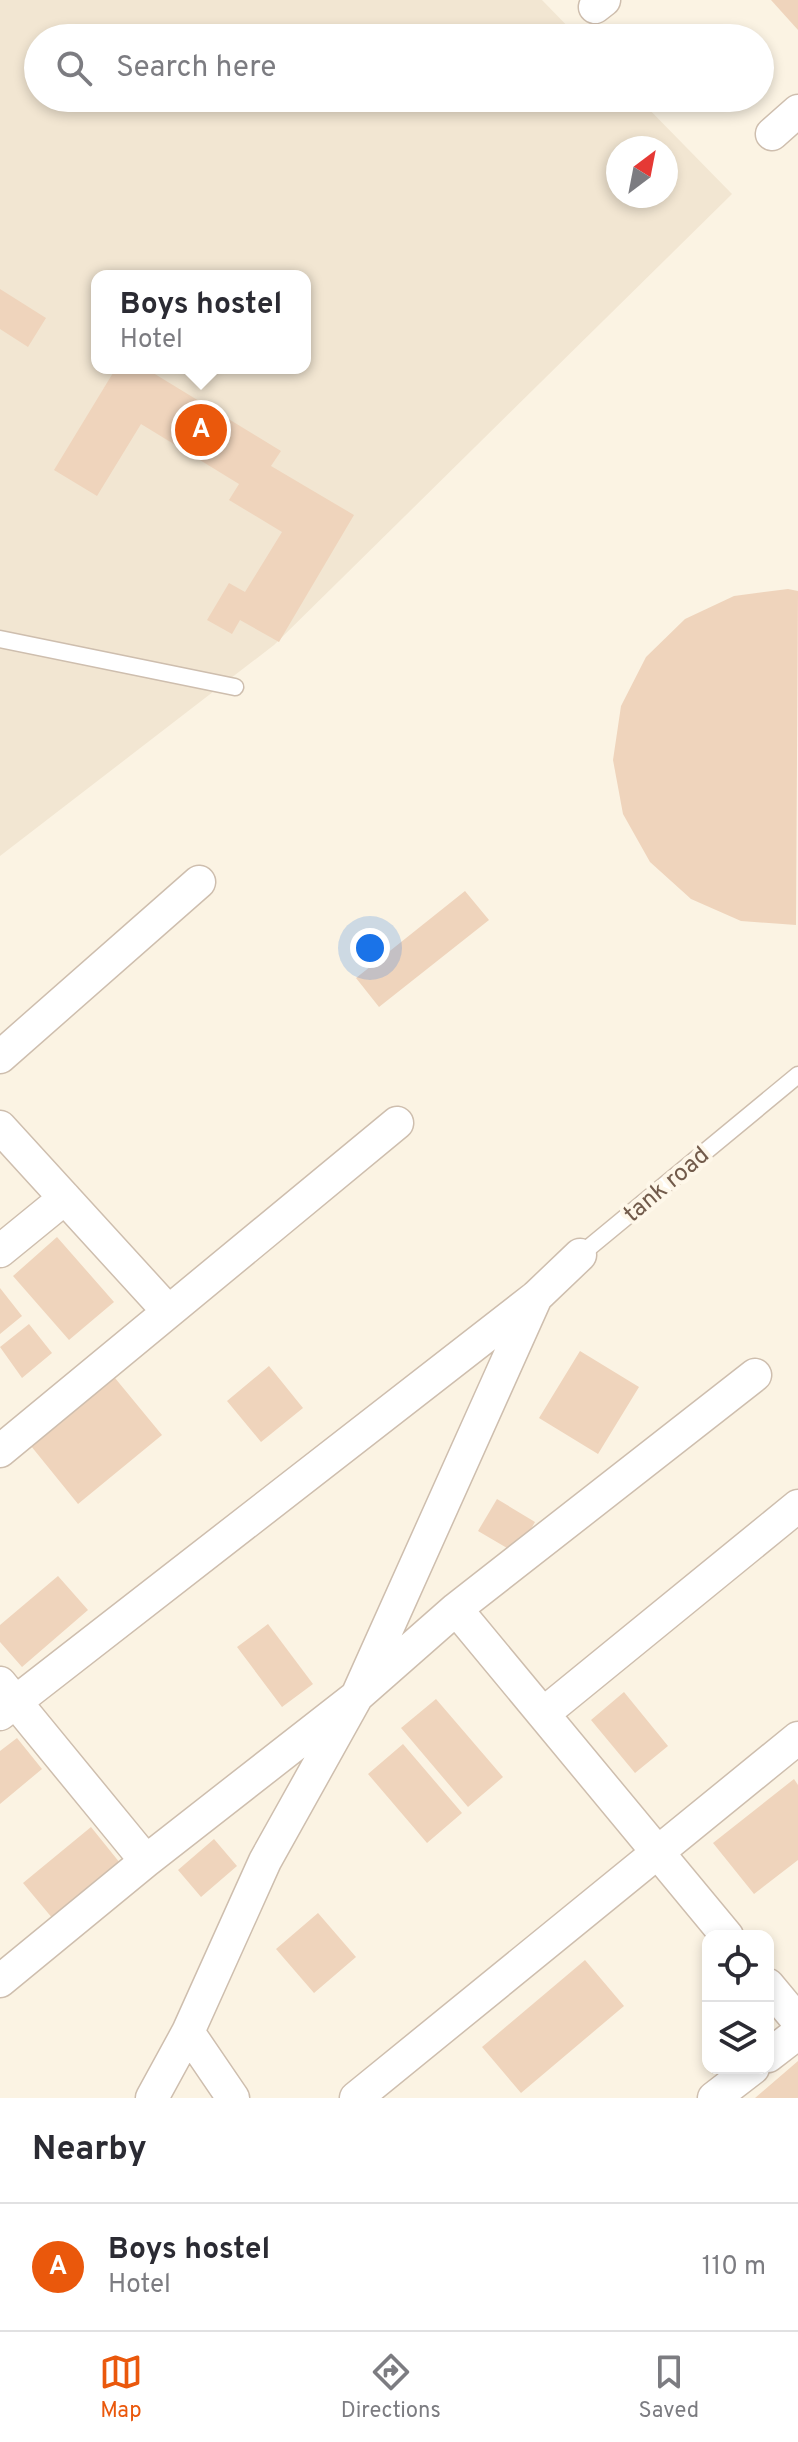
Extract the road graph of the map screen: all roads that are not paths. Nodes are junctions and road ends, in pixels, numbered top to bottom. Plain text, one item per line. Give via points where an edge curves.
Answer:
1 (798, 111) edge
2 (772, 134) dead end
3 (0, 639) edge
4 (235, 687) dead end
5 (199, 882) dead end
6 (0, 1057) edge
7 (798, 1075) edge
8 (397, 1123) dead end
9 (0, 1127) edge
10 (65, 1198) junction
11 (0, 1251) edge
12 (580, 1255) joint
13 (536, 1297) junction
14 (168, 1311) junction
15 (755, 1375) dead end
16 (0, 1451) edge
17 (798, 1506) edge
18 (456, 1609) junction
19 (357, 1696) junction
20 (5, 1699) edge
21 (543, 1714) junction
22 (798, 1738) edge
23 (657, 1852) junction
24 (146, 1861) junction
25 (722, 1930) edge
26 (0, 1981) edge
27 (774, 1992) edge
28 (798, 2021) edge
29 (188, 2032) junction
30 (798, 2033) edge
31 (774, 2051) edge
32 (745, 2074) edge
33 (152, 2098) edge
34 (233, 2098) edge
35 (356, 2098) edge
36 (714, 2098) edge

1 - 2 street
3 - 4 lane
5 - 6 street
7 - 12 lane, tank road
8 - 14 street
9 - 10 street
10 - 11 street
10 - 14 street
12 - 13 street, tank road
13 - 19 street
13 - 20 street, tank road
14 - 16 street
15 - 18 street
17 - 21 street
18 - 19 street
18 - 21 street
19 - 24 street
19 - 29 street via 265,1861
20 - 24 street
21 - 23 street
22 - 23 street
23 - 25 street
23 - 35 street
24 - 26 street
27 - 28 street
29 - 33 street
29 - 34 street
30 - 31 street
32 - 36 street

